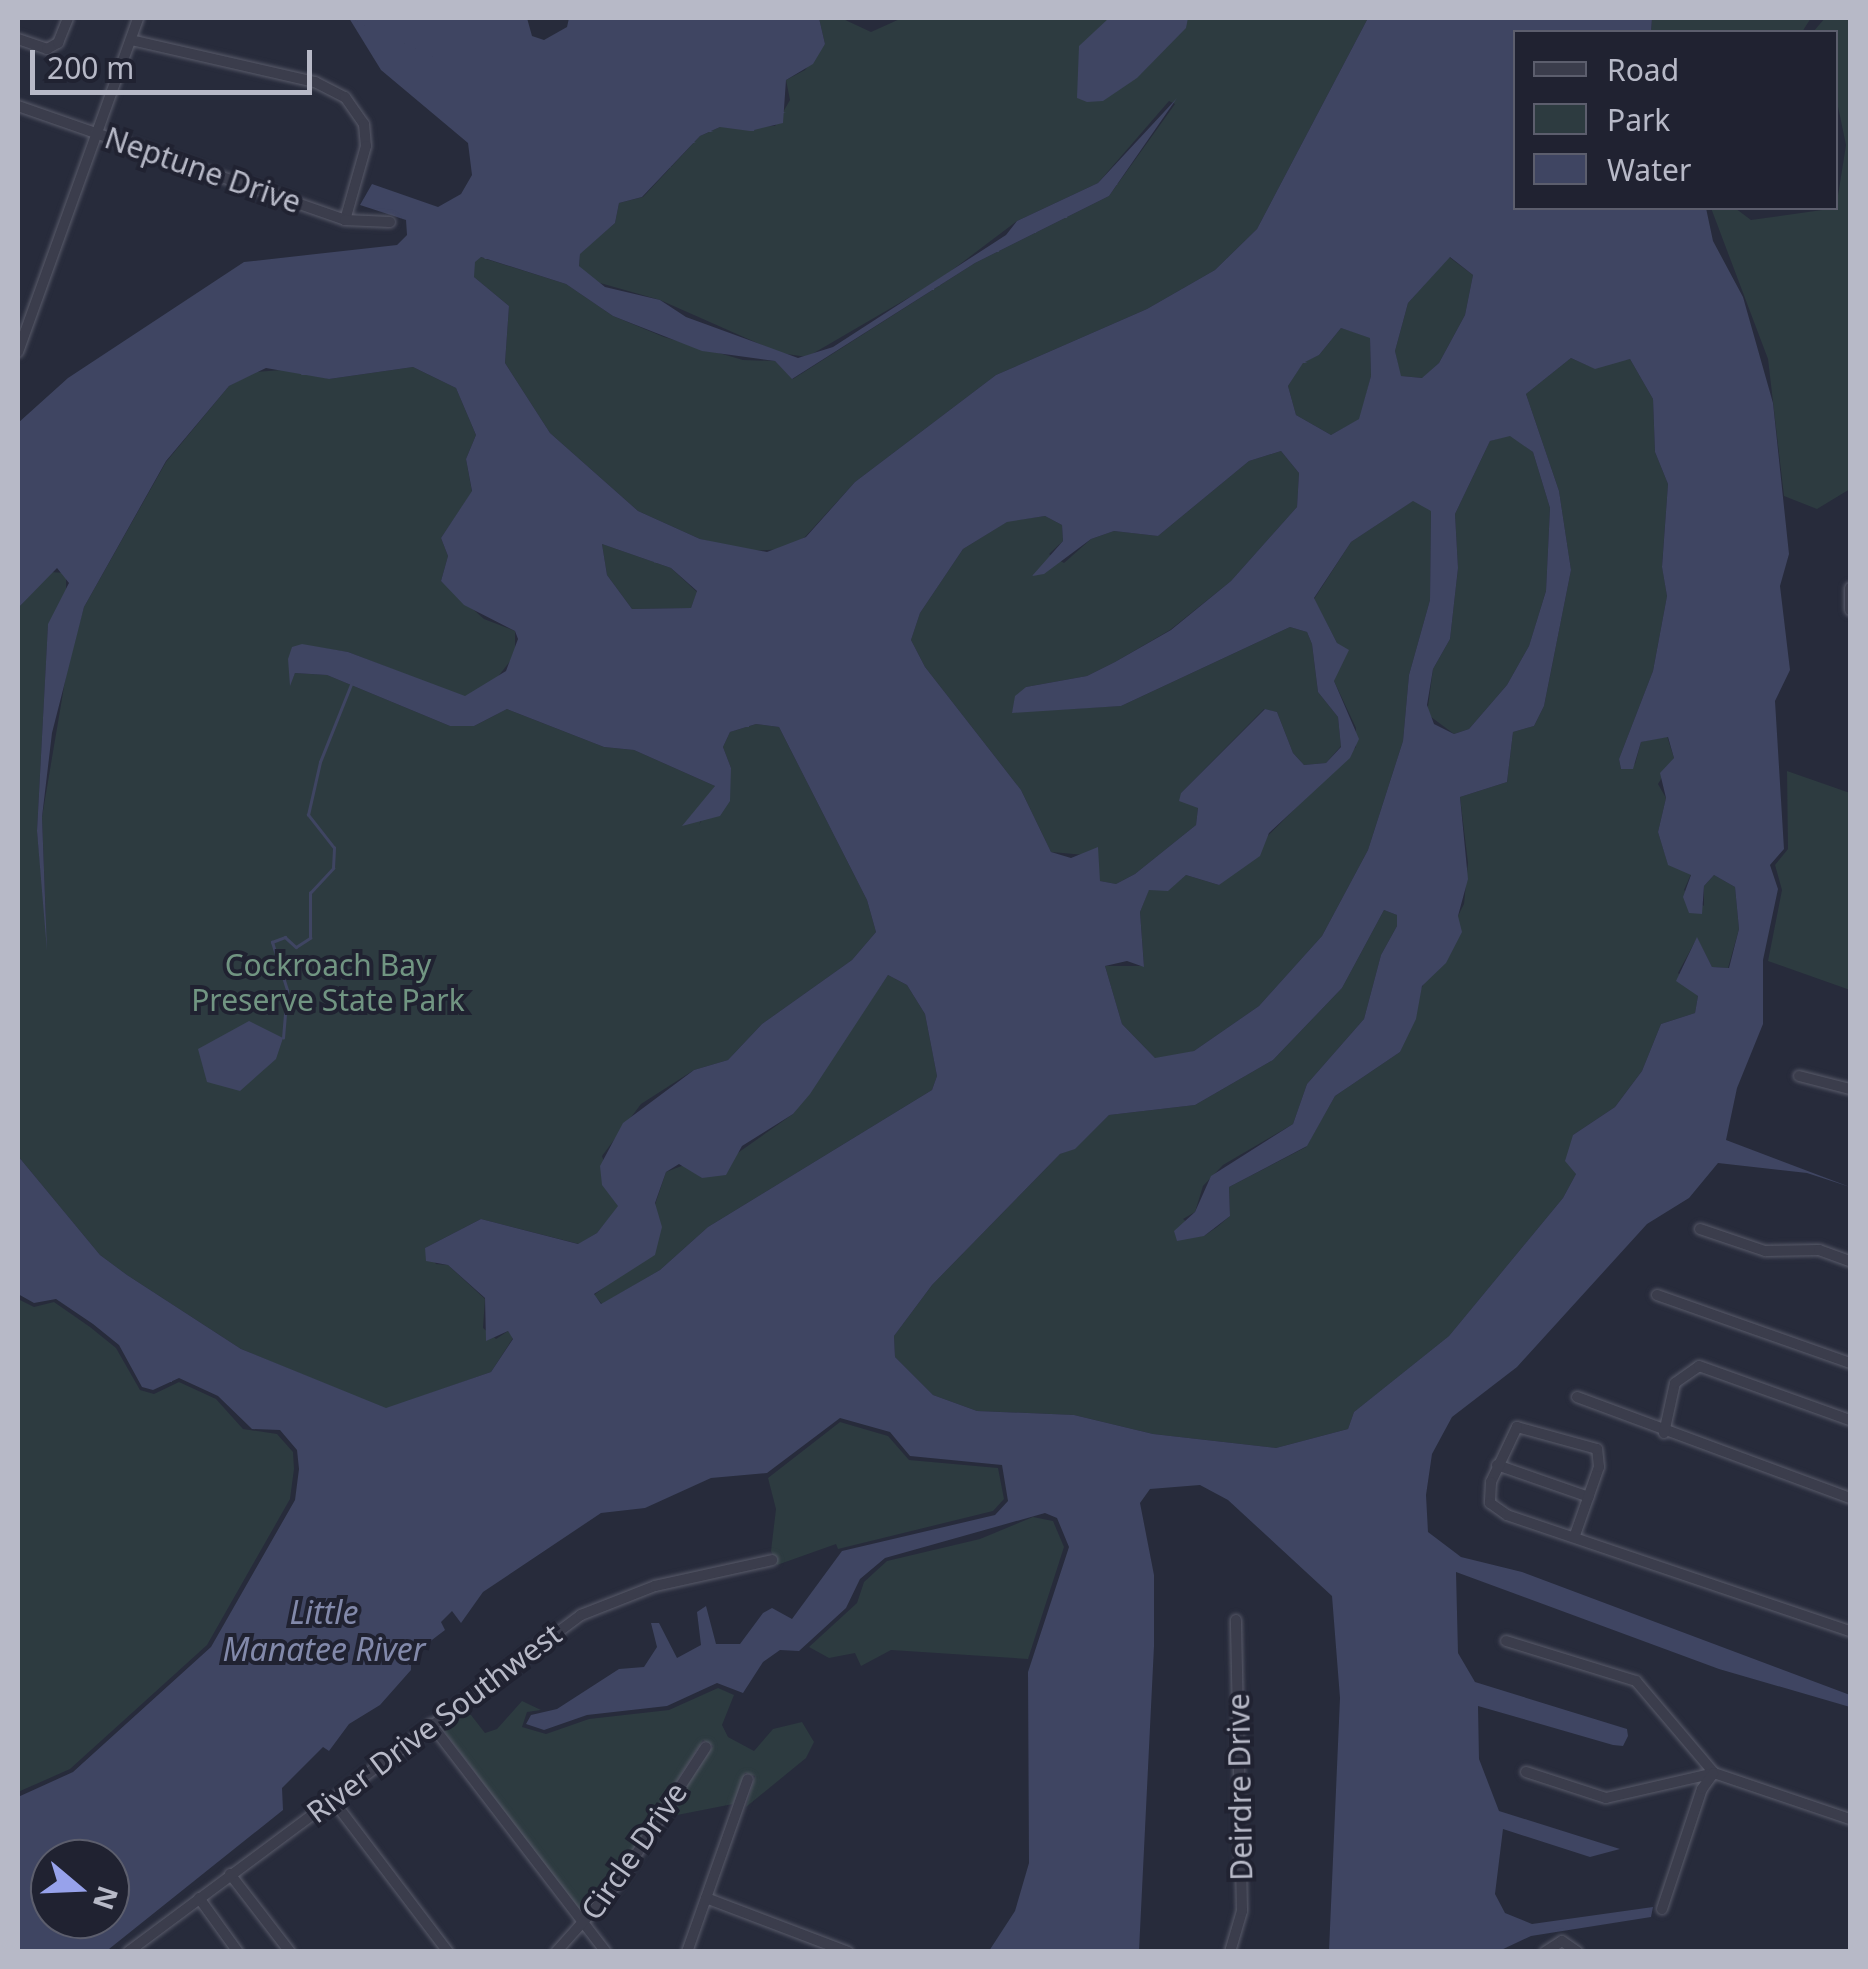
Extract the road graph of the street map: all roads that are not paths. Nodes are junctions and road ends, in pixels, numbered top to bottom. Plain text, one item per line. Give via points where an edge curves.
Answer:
1 (68, 18) edge
2 (138, 18) edge
3 (18, 38) edge
4 (131, 40) junction
5 (18, 106) edge
6 (94, 132) junction
7 (345, 220) junction
8 (390, 222) dead end
9 (18, 352) edge
10 (1850, 588) edge
11 (1850, 610) edge
12 (1800, 1076) dead end
13 (1850, 1089) edge
14 (1700, 1229) dead end
15 (1850, 1261) edge
16 (1657, 1295) dead end
17 (1850, 1362) edge
18 (1577, 1397) dead end
19 (1850, 1420) edge
20 (1664, 1434) junction
21 (1497, 1466) junction
22 (1589, 1497) junction
23 (1850, 1498) edge
24 (1574, 1535) junction
25 (772, 1560) dead end
26 (1236, 1620) dead end
27 (1850, 1631) edge
28 (1506, 1641) dead end
29 (431, 1724) junction
30 (706, 1747) dead end
31 (1526, 1772) dead end
32 (1714, 1773) junction
33 (748, 1779) dead end
34 (332, 1799) junction
35 (1850, 1819) edge
36 (230, 1874) junction
37 (199, 1898) junction
38 (706, 1898) junction
39 (1662, 1909) dead end
40 (583, 1924) junction
41 (132, 1950) edge
42 (238, 1952) edge
43 (290, 1952) edge
44 (448, 1952) edge
45 (556, 1952) edge
46 (606, 1952) edge
47 (687, 1952) edge
48 (848, 1952) edge
49 (1230, 1952) edge
50 (1545, 1952) edge
51 (1578, 1952) edge

1 - 3 street via 58,43 47,49
2 - 4 street
4 - 6 street
4 - 7 street via 314,82 345,97 364,124 366,146
5 - 6 street, Neptune Drive
6 - 7 street, Neptune Drive
6 - 9 street
7 - 8 street, Neptune Drive
10 - 11 street
12 - 13 street
14 - 15 street via 1766,1251 1820,1250
16 - 17 street
18 - 20 street
19 - 20 street via 1699,1366 1675,1383
20 - 23 street
21 - 22 street
21 - 22 street via 1517,1427 1548,1431 1597,1450
21 - 24 street via 1490,1503 1506,1515
22 - 24 street
24 - 27 street
25 - 29 street, River Drive Southwest via 610,1601 527,1650
26 - 49 street, Deirdre Drive via 1242,1912
28 - 32 street via 1636,1681
29 - 34 street, River Drive Southwest
29 - 40 street
30 - 40 street, Circle Drive via 618,1884
31 - 32 street via 1606,1798
32 - 35 street
32 - 39 street via 1702,1789
33 - 38 street
34 - 36 street, River Drive Southwest
34 - 44 street
36 - 37 street, River Drive Southwest
36 - 43 street
37 - 41 street, River Drive Southwest
37 - 42 street
38 - 47 street
38 - 48 street
40 - 45 street, Circle Drive
40 - 46 street
50 - 51 street via 1556,1942

